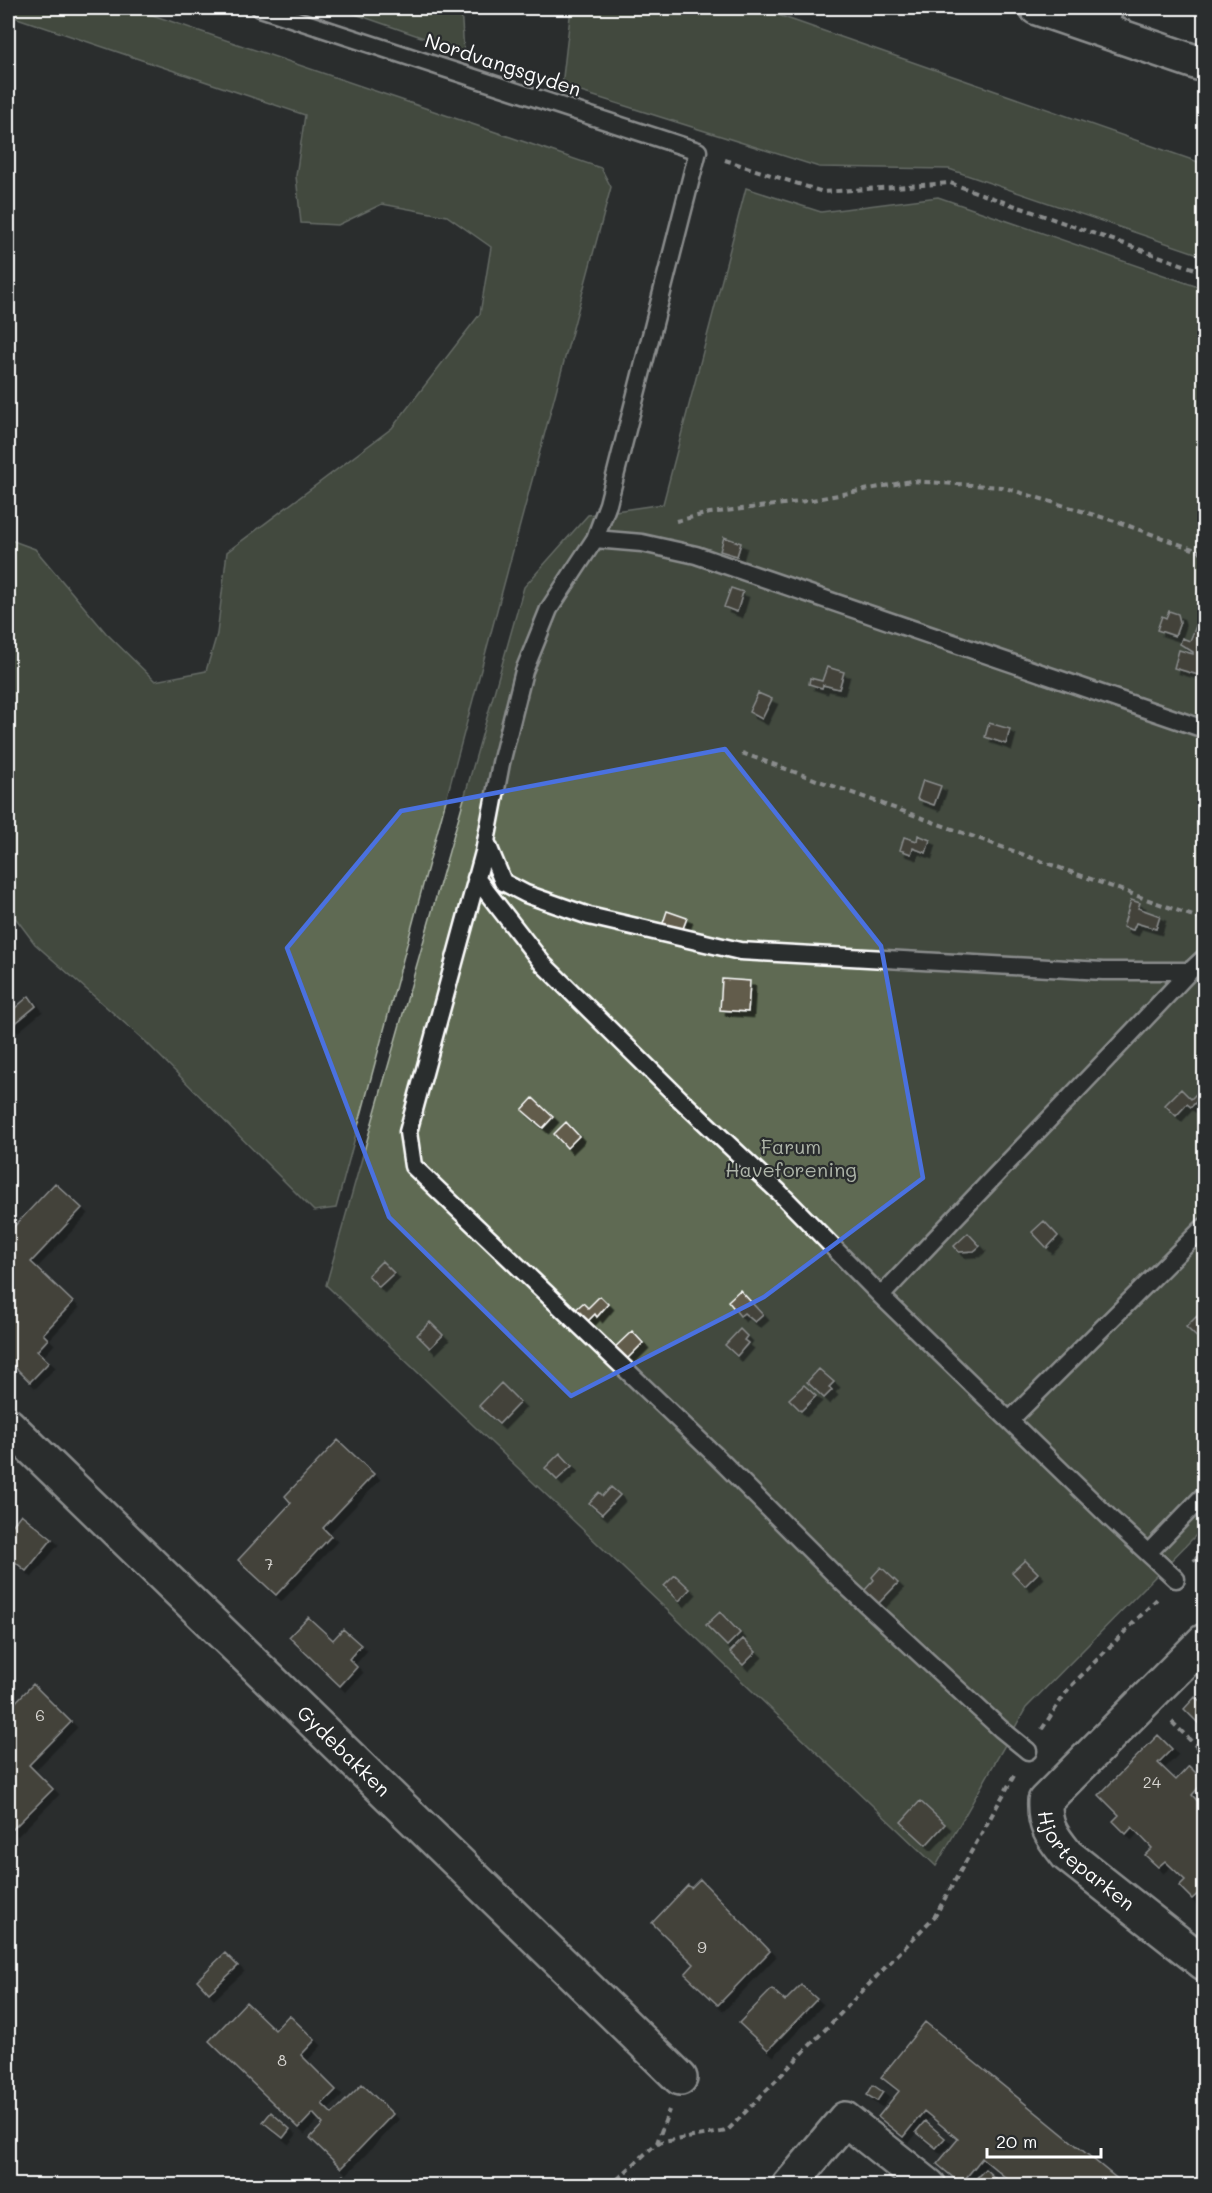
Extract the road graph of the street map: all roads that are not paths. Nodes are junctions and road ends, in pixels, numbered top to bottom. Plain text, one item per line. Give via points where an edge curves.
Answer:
1 (260, 8) edge
2 (1037, 8) edge
3 (1111, 19) edge
4 (1204, 65) edge
5 (595, 539) junction
6 (1204, 729) edge
7 (486, 842) junction
8 (476, 878) junction
9 (1204, 958) edge
10 (1190, 971) junction
11 (1204, 1227) edge
12 (881, 1296) junction
13 (1010, 1420) junction
14 (8, 1425) edge
15 (1204, 1495) edge
16 (1148, 1553) junction
17 (1176, 1579) road end
18 (1204, 1641) edge
19 (1028, 1751) road end
20 (1204, 1964) edge
21 (680, 2078) road end
22 (789, 2186) edge
23 (929, 2186) edge

1 - 5 lane, Nordvangsgyden via 698,151 608,504
2 - 3 street
3 - 4 street
5 - 6 lane via 696,555
5 - 7 lane via 549,609 524,671
7 - 8 lane
7 - 10 lane via 503,882 526,894 589,916 740,951 1103,971
8 - 12 lane via 543,964
8 - 19 lane via 408,1132 413,1166 843,1583
9 - 10 lane
10 - 12 lane
11 - 13 lane
12 - 13 lane
13 - 16 lane
14 - 21 street, Gydebakken
15 - 16 lane
16 - 17 lane
18 - 20 street, Hjorteparken via 1045,1802 1044,1816 1050,1834 1067,1855
22 - 23 street via 845,2119

